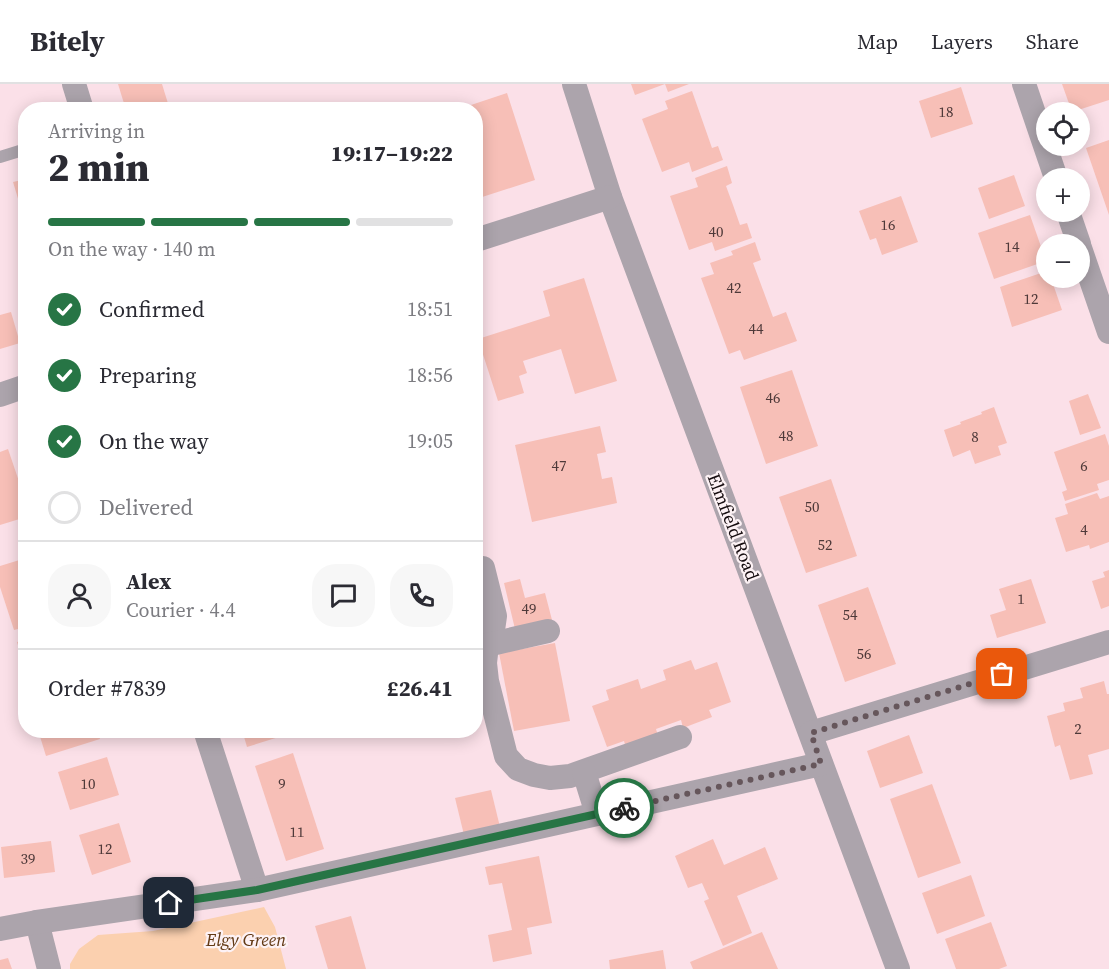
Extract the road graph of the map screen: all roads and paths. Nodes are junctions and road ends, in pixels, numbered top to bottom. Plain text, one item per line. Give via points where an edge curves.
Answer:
1 (74, 84) edge
2 (574, 84) edge
3 (1023, 84) edge
4 (80, 102) edge
5 (18, 151) edge
6 (0, 157) edge
7 (1052, 168) edge
8 (609, 197) junction
9 (483, 238) edge
10 (1090, 278) edge
11 (1109, 332) edge
12 (18, 389) edge
13 (0, 395) edge
14 (483, 567) dead end
15 (548, 631) dead end
16 (1109, 642) edge
17 (487, 645) junction
18 (811, 733) junction
19 (680, 737) dead end
20 (208, 738) edge
21 (821, 764) junction
22 (584, 772) junction
23 (597, 814) junction
24 (257, 890) junction
25 (37, 922) junction
26 (0, 929) edge
27 (49, 969) edge
28 (898, 969) edge

1 - 4 street
2 - 8 street, Elmfield Road
3 - 7 street
5 - 6 lane
8 - 9 street
8 - 18 street, Elmfield Road
10 - 11 street
12 - 13 street
14 - 17 street via 495,616
15 - 17 street
16 - 18 street
17 - 22 street via 488,681 506,756 519,769 534,775 550,778
18 - 21 street, Elmfield Road
19 - 22 street
20 - 24 street
21 - 23 street
21 - 28 street, Elmfield Road
22 - 23 street
23 - 24 street
24 - 25 street
25 - 26 street
25 - 27 street

